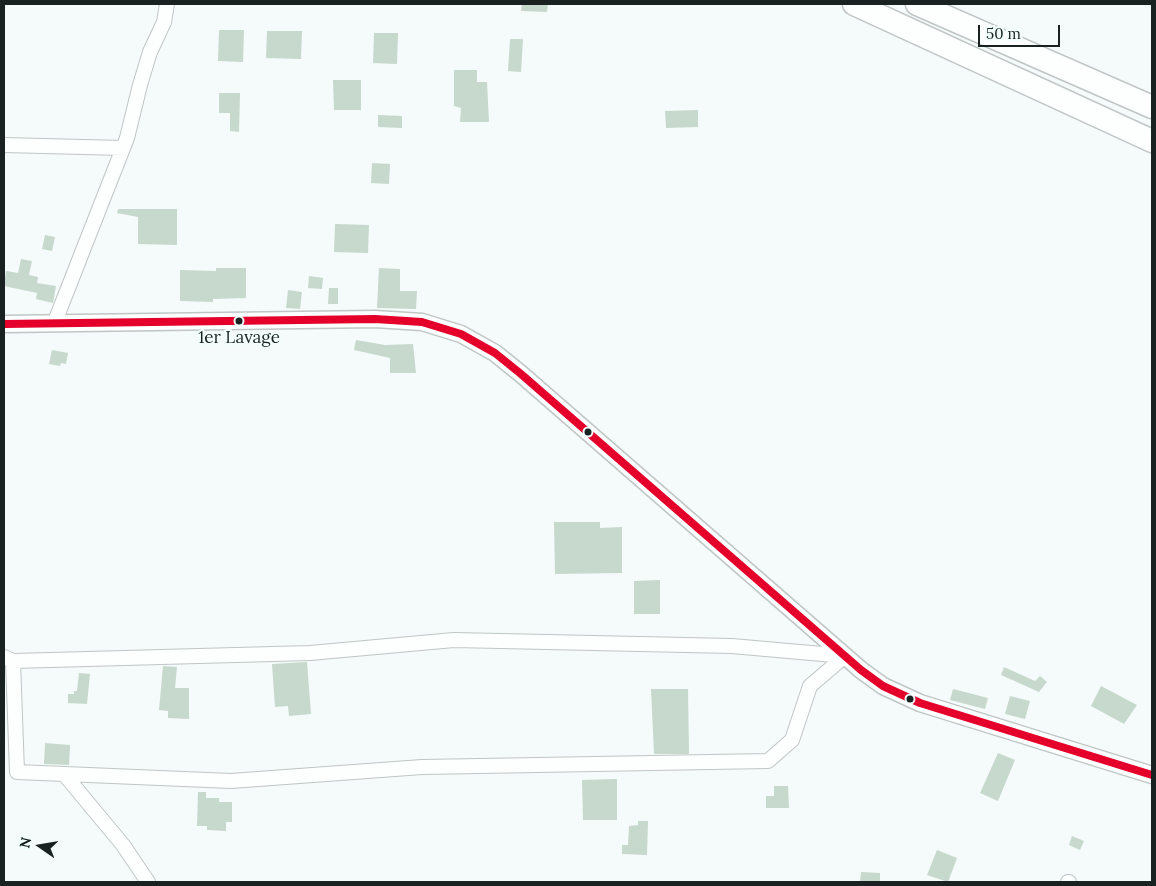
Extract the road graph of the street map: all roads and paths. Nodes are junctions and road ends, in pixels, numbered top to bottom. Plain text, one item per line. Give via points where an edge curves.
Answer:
1 (167, 4) edge
2 (854, 4) edge
3 (917, 4) edge
4 (1152, 107) edge
5 (1152, 141) edge
6 (4, 145) edge
7 (124, 148) junction
8 (4, 324) edge
9 (54, 324) junction
10 (845, 656) junction
11 (9, 659) edge
12 (64, 774) junction
13 (1152, 775) edge
14 (148, 882) edge

1 - 7 street via 164,22 140,85
2 - 5 highway
3 - 4 highway
6 - 7 street
7 - 9 street
8 - 9 street
9 - 10 street via 375,319 422,322 461,334 495,353 521,374
10 - 11 street via 732,646 454,640 310,653
10 - 12 street via 810,686 792,740 768,761 422,766 231,781
10 - 13 street via 901,696
11 - 12 street via 17,772
12 - 14 street via 123,845

